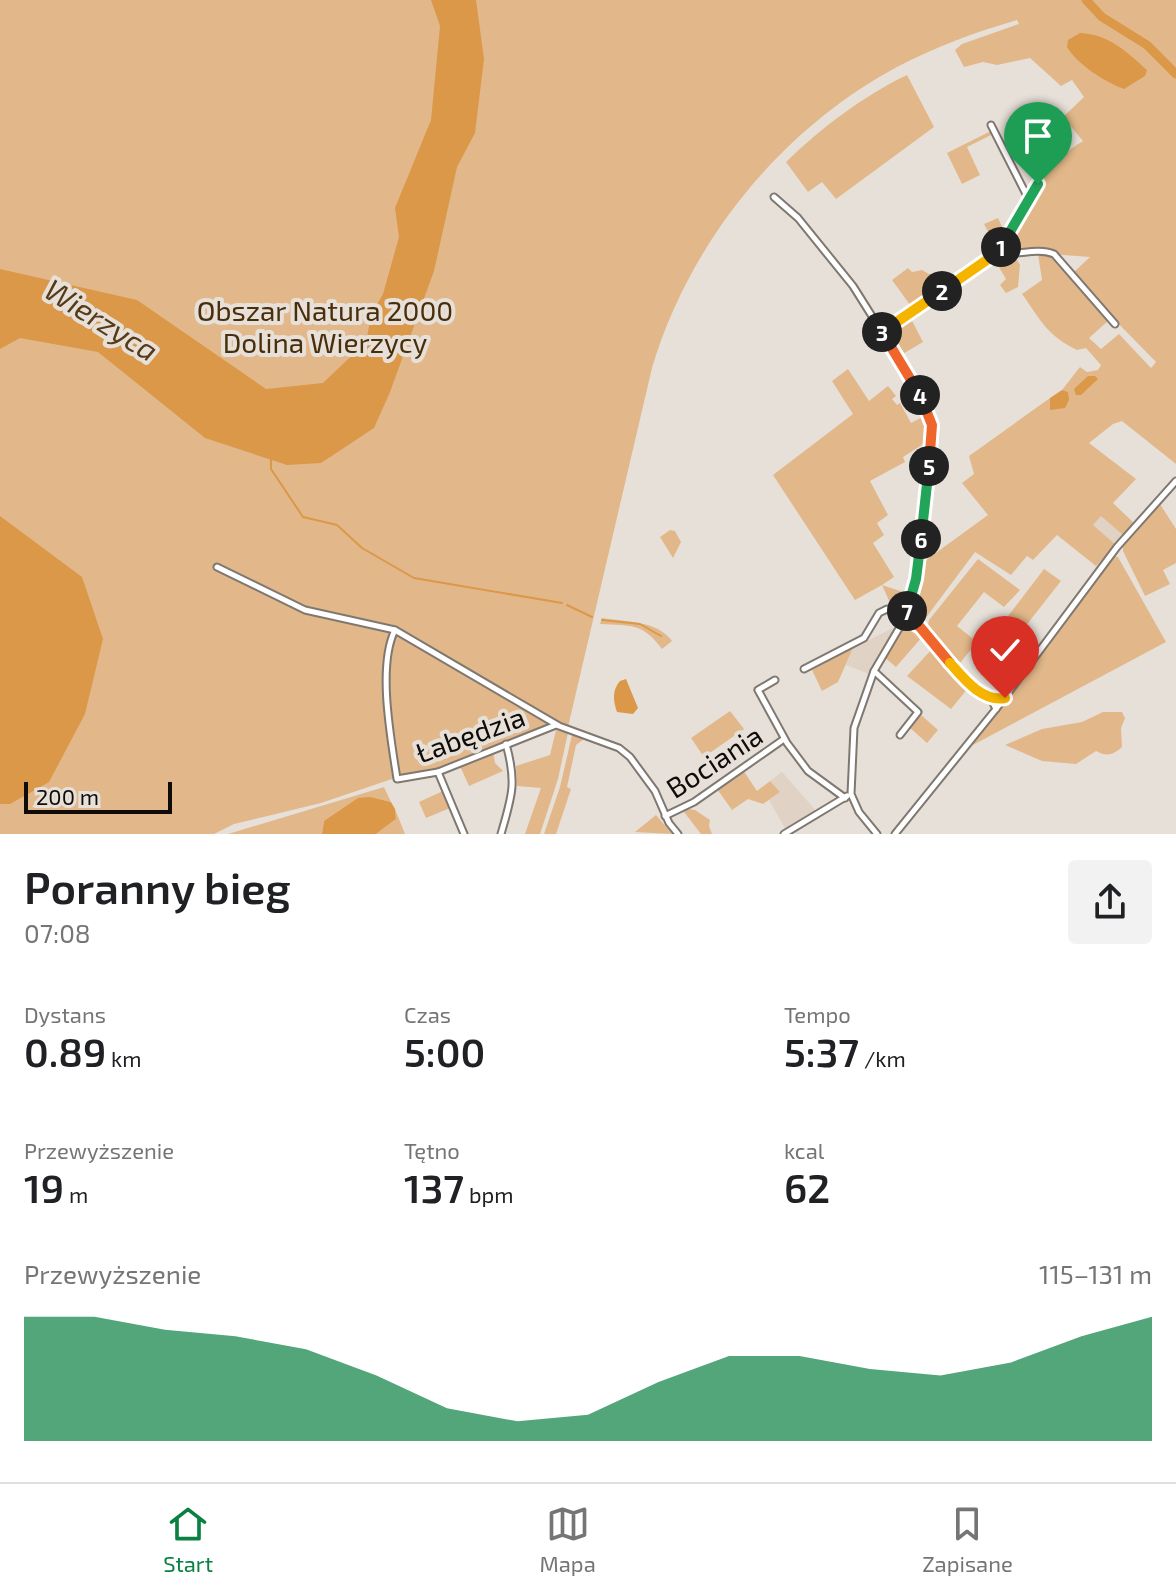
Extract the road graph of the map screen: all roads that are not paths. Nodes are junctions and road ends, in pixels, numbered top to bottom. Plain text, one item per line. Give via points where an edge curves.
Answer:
1 (991, 125) dead end
2 (1038, 184) dead end
3 (774, 197) dead end
4 (1029, 199) junction
5 (997, 253) junction
6 (1115, 324) dead end
7 (882, 331) junction
8 (1176, 481) edge
9 (217, 567) dead end
10 (904, 618) junction
11 (395, 630) junction
12 (804, 669) dead end
13 (874, 671) junction
14 (775, 680) dead end
15 (984, 695) junction
16 (1005, 698) junction
17 (996, 709) junction
18 (557, 725) junction
19 (900, 735) dead end
20 (784, 739) junction
21 (506, 744) junction
22 (438, 772) junction
23 (851, 794) junction
24 (845, 798) junction
25 (665, 816) junction
26 (464, 834) edge
27 (501, 834) edge
28 (678, 834) edge
29 (784, 834) edge
30 (877, 834) edge
31 (895, 834) edge

1 - 4 street
2 - 4 street
3 - 7 street via 834,261
4 - 5 street
5 - 6 street via 1054,254
5 - 7 street
7 - 10 street via 932,425 919,559
8 - 16 street via 1117,547
9 - 11 street via 305,610
10 - 12 street via 880,611 864,638
10 - 13 street
10 - 15 street via 920,627
11 - 18 street
11 - 22 street, Łabędzia via 389,641 387,689 397,779
13 - 19 street via 918,712
13 - 23 street via 854,728
14 - 20 street via 758,690
15 - 16 street
15 - 17 street
16 - 17 street
17 - 31 street
18 - 21 street, Łabędzia
18 - 25 street via 626,753 655,791
20 - 24 street via 810,773
20 - 25 street, Bociania via 694,802
21 - 22 street, Łabędzia
21 - 27 street via 514,791
22 - 26 street
23 - 24 street
23 - 30 street
24 - 29 street
25 - 28 street

